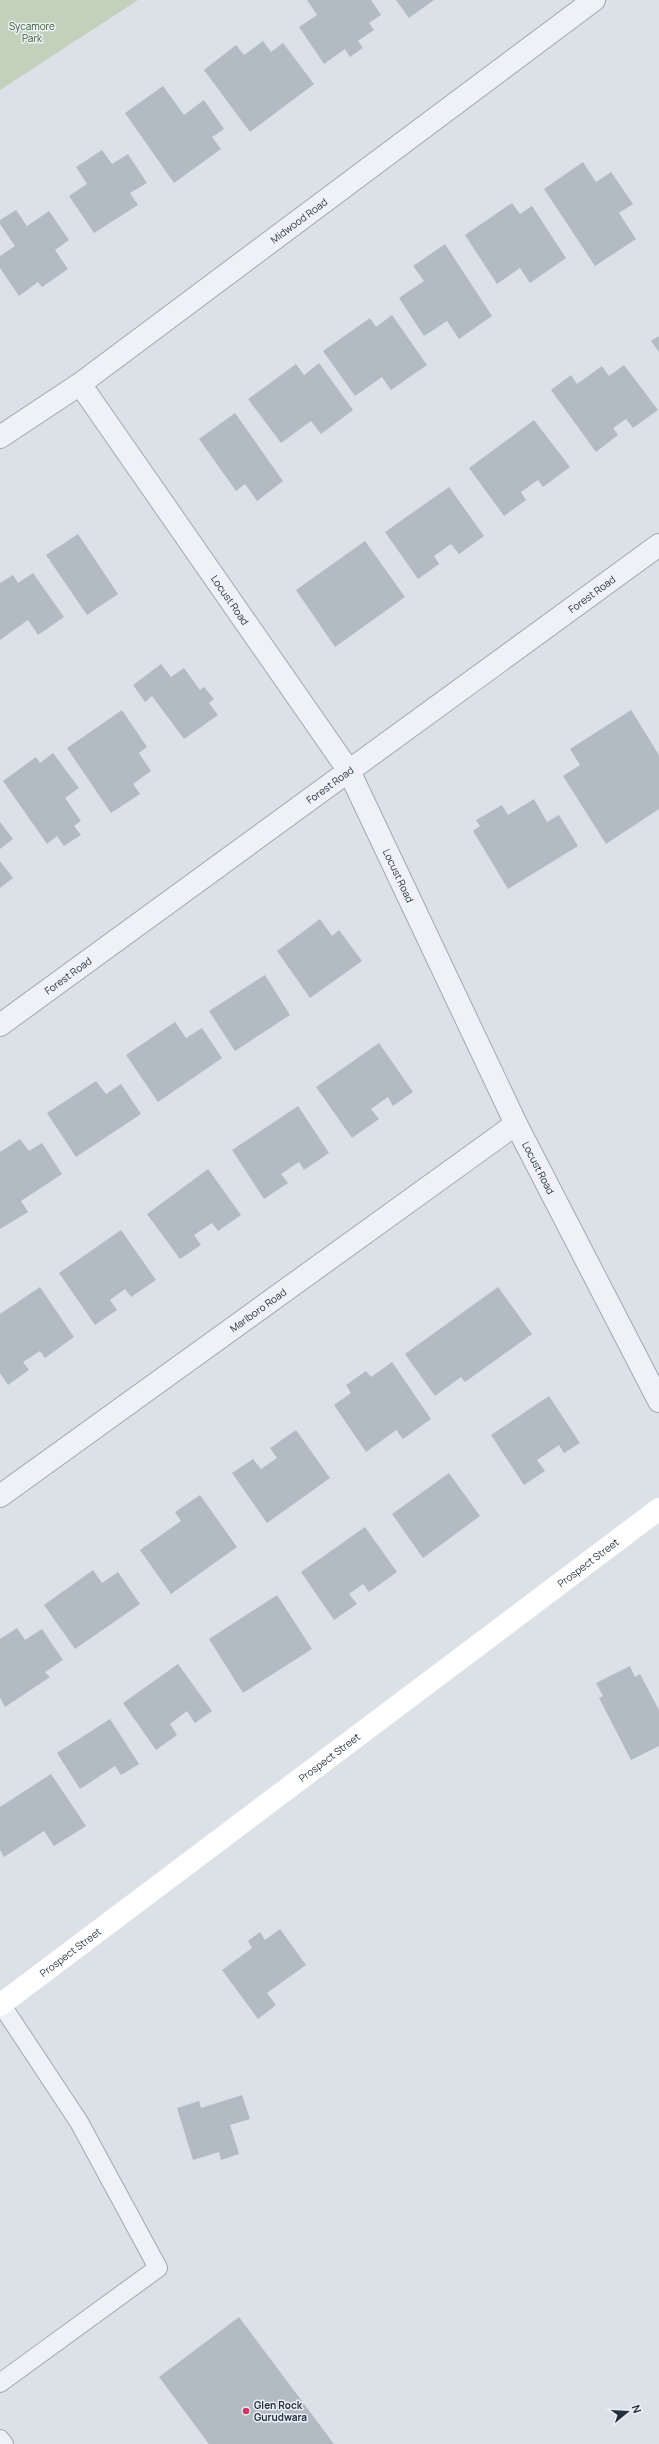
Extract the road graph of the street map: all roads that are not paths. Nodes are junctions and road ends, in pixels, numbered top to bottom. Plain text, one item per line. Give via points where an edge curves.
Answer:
1 (594, 0) edge
2 (80, 384) junction
3 (0, 437) edge
4 (659, 545) edge
5 (349, 771) junction
6 (0, 1025) edge
7 (516, 1124) junction
8 (659, 1401) edge
9 (0, 1496) edge
10 (659, 1509) edge
11 (0, 2004) edge
12 (0, 2384) edge
13 (0, 2440) edge
14 (4, 2444) edge

1 - 2 street, Midwood Road
2 - 3 street, Midwood Road
2 - 5 street, Locust Road
4 - 5 street, Forest Road
5 - 6 street, Forest Road
5 - 7 street, Locust Road
7 - 8 street, Locust Road
7 - 9 street, Marlboro Road
10 - 11 main road, Prospect Street
11 - 12 lane via 79,2122 158,2268
13 - 14 lane

